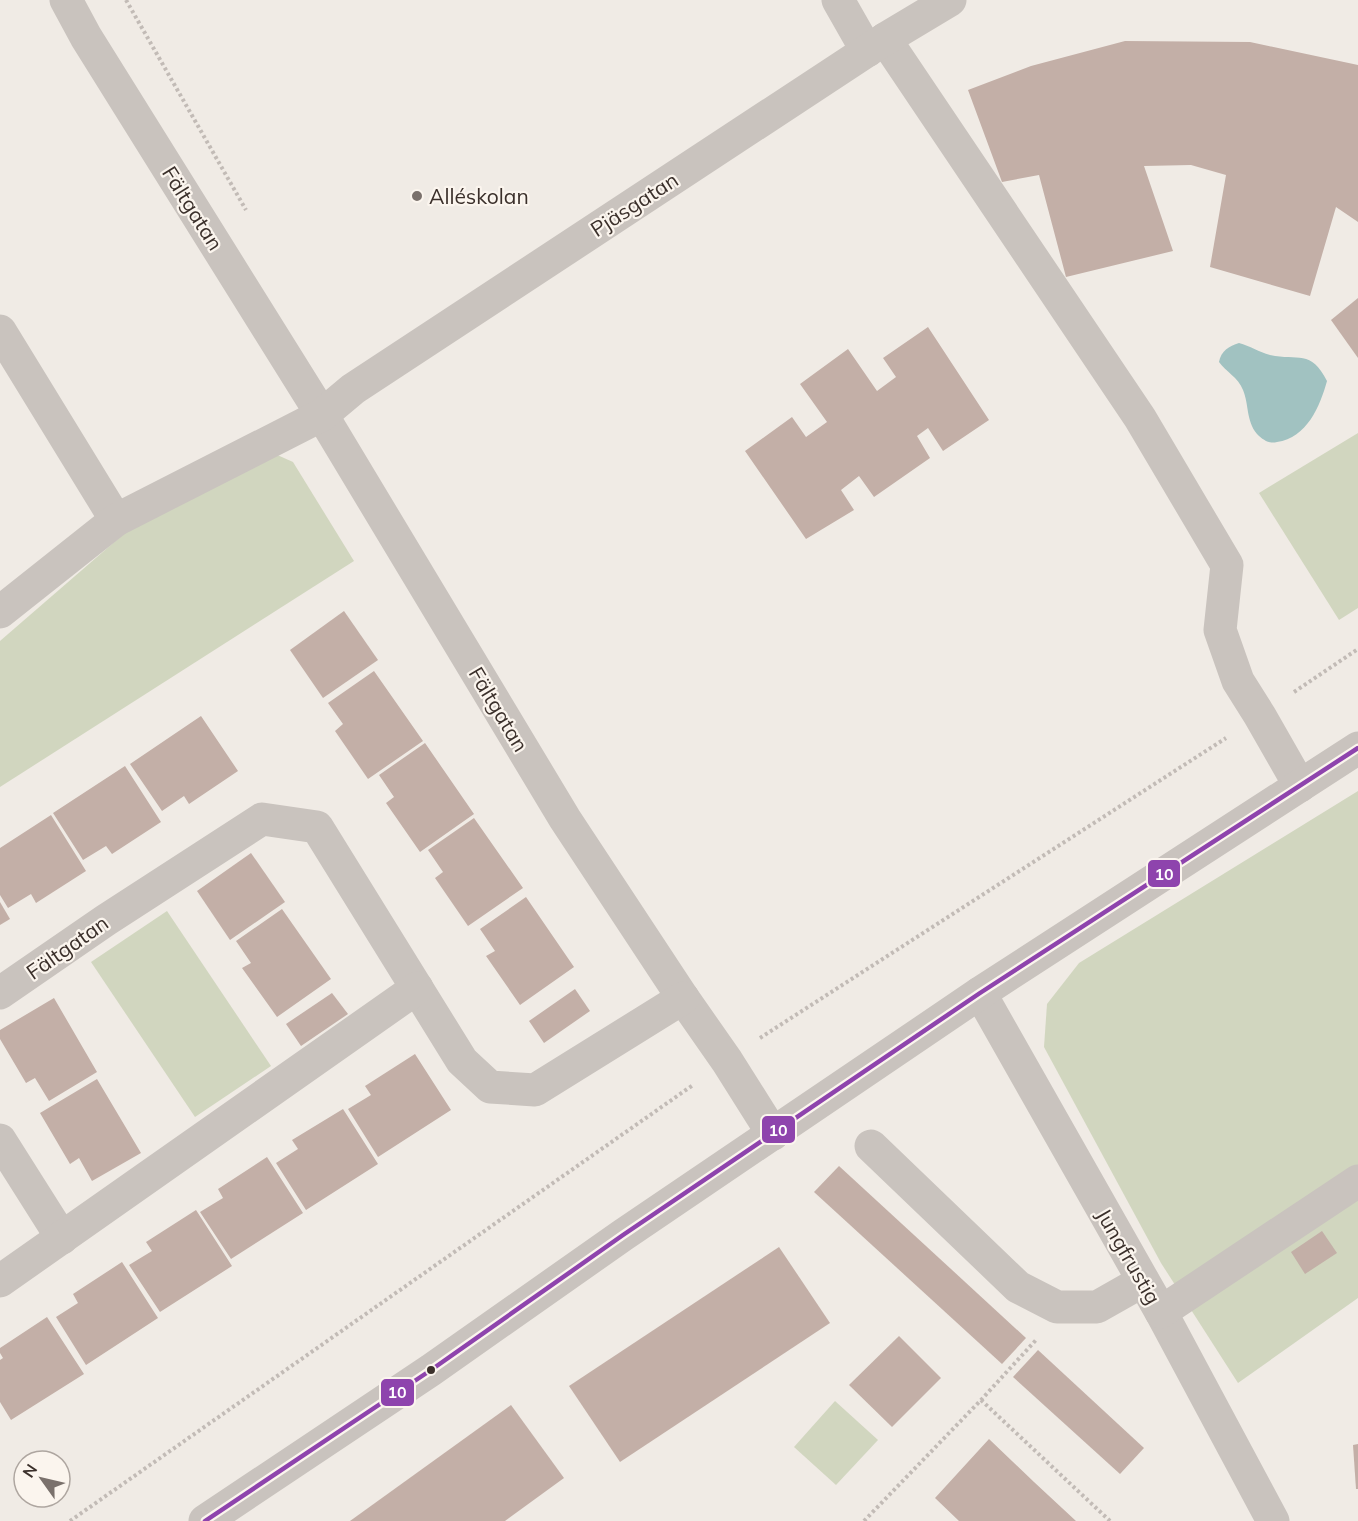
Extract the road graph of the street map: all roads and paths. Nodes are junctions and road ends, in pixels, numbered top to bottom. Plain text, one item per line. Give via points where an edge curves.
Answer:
1 (66, 0) edge
2 (838, 0) edge
3 (950, 0) edge
4 (876, 45) junction
5 (0, 331) edge
6 (322, 415) junction
7 (116, 520) junction
8 (0, 612) edge
9 (1358, 649) edge
10 (1260, 716) junction
11 (1358, 748) edge
12 (1300, 786) junction
13 (417, 988) junction
14 (0, 993) edge
15 (980, 993) junction
16 (683, 998) junction
17 (727, 1061) junction
18 (773, 1134) junction
19 (0, 1140) edge
20 (871, 1146) dead end
21 (1358, 1181) edge
22 (62, 1238) junction
23 (0, 1281) edge
24 (1143, 1281) junction
25 (1058, 1307) junction
26 (1161, 1312) junction
27 (981, 1400) junction
28 (70, 1521) edge
29 (205, 1521) edge
30 (864, 1521) edge
31 (1110, 1521) edge
32 (1273, 1521) edge

1 - 6 street, Fältgatan
2 - 4 street
3 - 4 street, Pjäsgatan
4 - 6 street, Pjäsgatan via 353,389
4 - 10 street via 1140,418 1227,566 1220,630 1238,681
5 - 7 street
6 - 7 street
6 - 16 street, Fältgatan via 565,819
7 - 8 street
9 - 10 path
10 - 12 street
10 - 17 path
11 - 12 street
12 - 15 street
13 - 14 street, Fältgatan via 317,827 262,819
13 - 16 street, Fältgatan via 462,1061 490,1087 535,1090
13 - 22 street
15 - 18 street
15 - 24 street, Jungfrustig
16 - 17 street, Fältgatan
17 - 18 street, Fältgatan
17 - 28 path
18 - 29 street
19 - 22 street
20 - 25 street via 1018,1287
21 - 26 street
22 - 23 street
24 - 25 street via 1097,1307
24 - 26 street, Jungfrustig
25 - 27 path via 1040,1335
26 - 32 street, Jungfrustig
27 - 30 path
27 - 31 path

